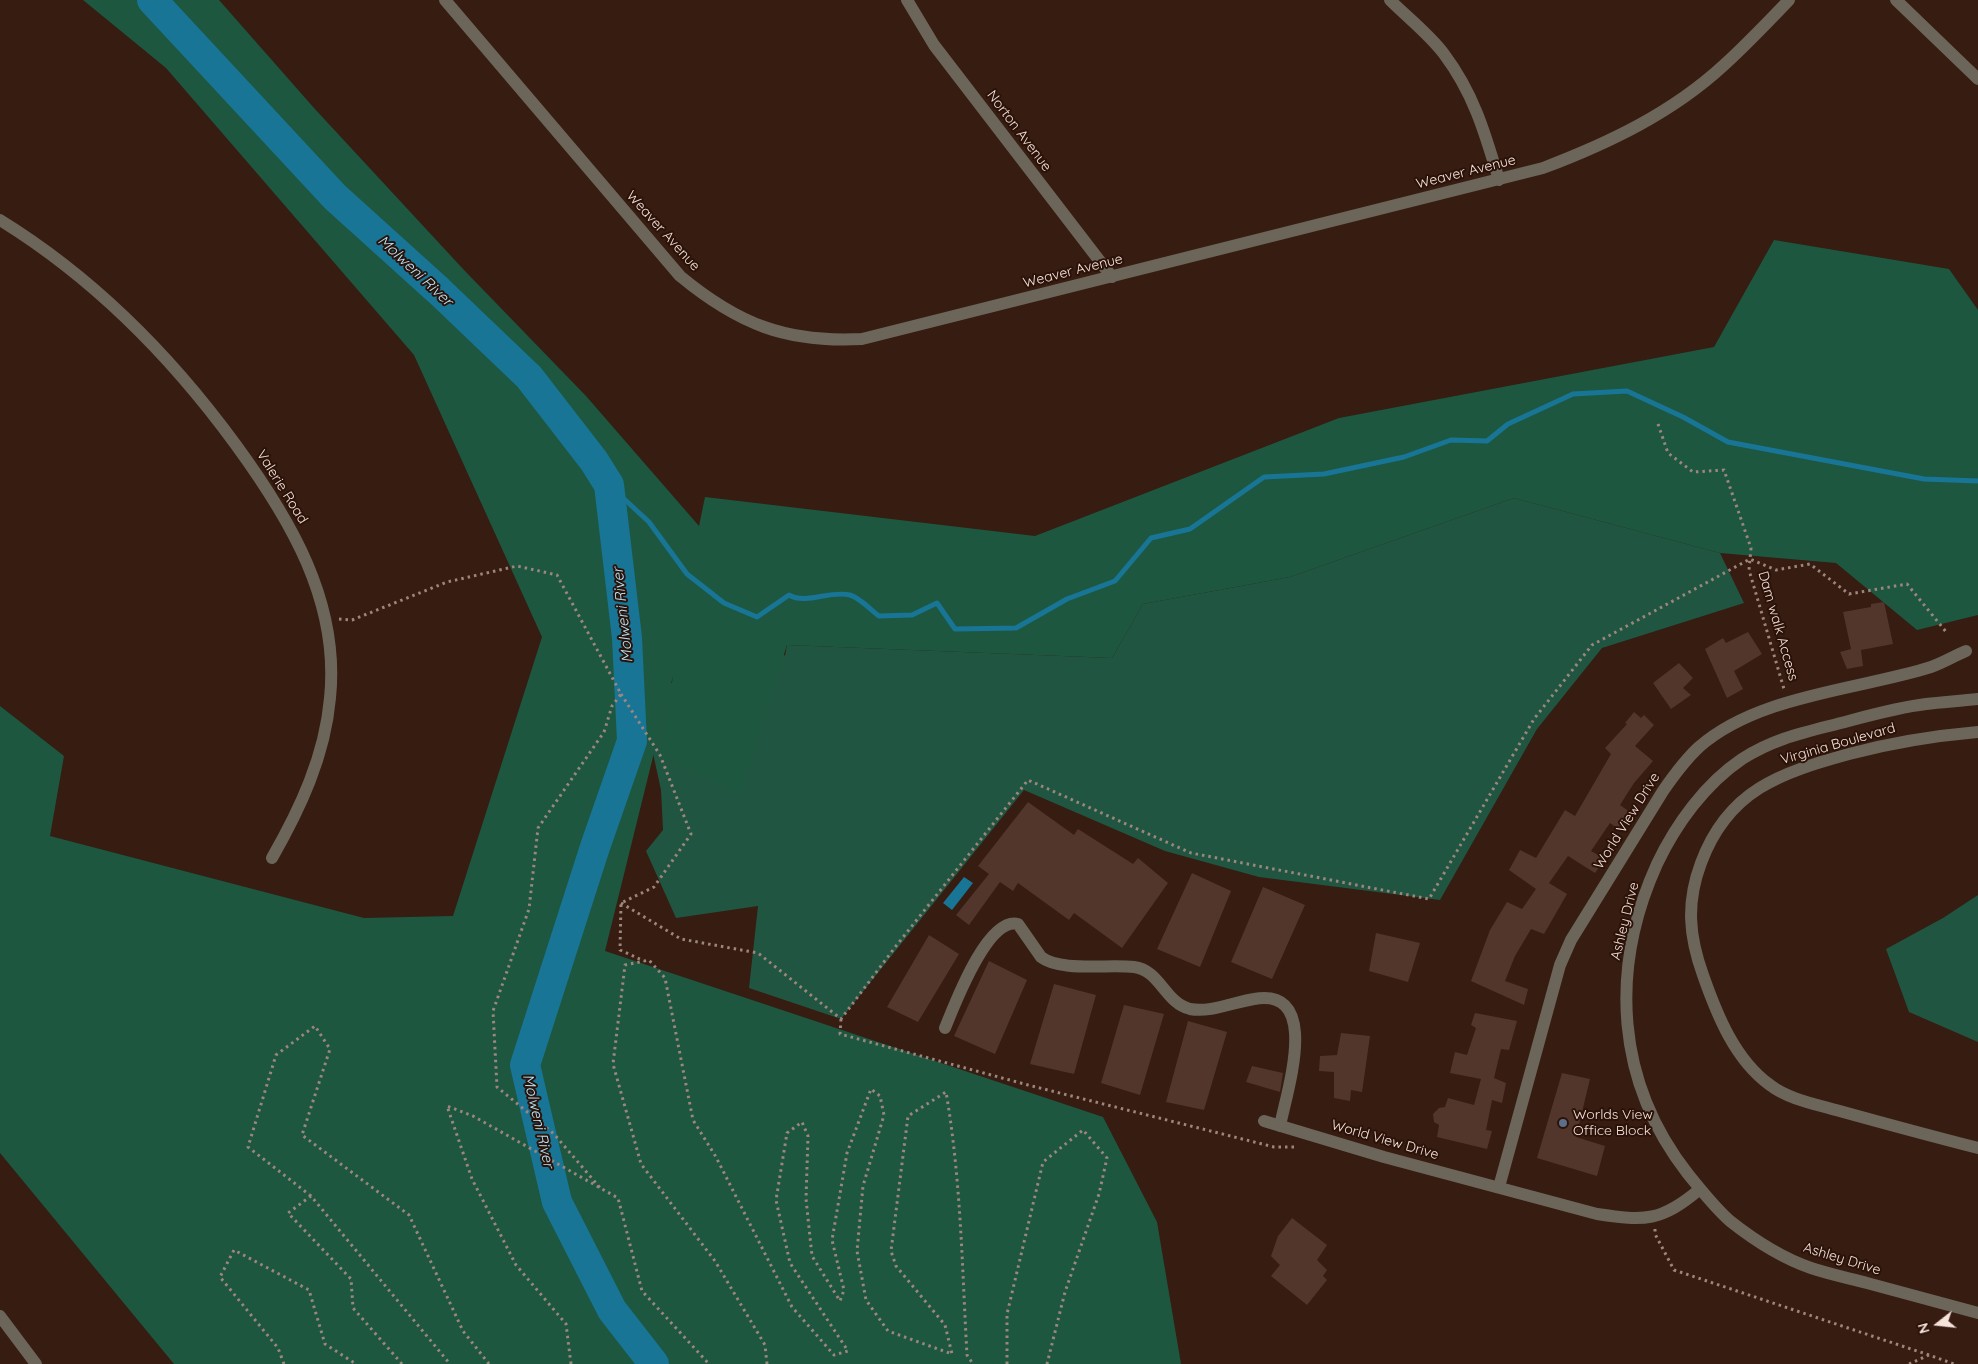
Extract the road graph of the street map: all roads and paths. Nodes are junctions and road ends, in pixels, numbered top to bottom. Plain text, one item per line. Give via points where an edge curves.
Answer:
1 (445, 0) edge
2 (907, 0) edge
3 (1390, 0) edge
4 (1789, 0) edge
5 (1896, 0) edge
6 (1978, 79) edge
7 (1499, 180) junction
8 (0, 220) edge
9 (1112, 277) junction
10 (1658, 424) dead end
11 (1750, 558) junction
12 (323, 611) junction
13 (1947, 633) dead end
14 (1966, 651) dead end
15 (621, 694) junction
16 (1978, 699) edge
17 (1779, 705) junction
18 (1978, 732) edge
19 (272, 858) dead end
20 (621, 903) junction
21 (644, 961) junction
22 (841, 1019) junction
23 (945, 1028) dead end
24 (1264, 1121) dead end
25 (1280, 1126) junction
26 (1304, 1133) junction
27 (1978, 1148) edge
28 (1499, 1187) junction
29 (601, 1189) junction
30 (1700, 1189) junction
31 (311, 1196) junction
32 (1654, 1217) junction
33 (1978, 1313) edge
34 (0, 1316) edge
35 (1929, 1355) junction
36 (36, 1364) edge
37 (284, 1364) edge
38 (356, 1364) edge
39 (402, 1364) edge
40 (450, 1364) edge
41 (489, 1364) edge
42 (572, 1364) edge
43 (708, 1364) edge
44 (767, 1364) edge
45 (973, 1364) edge
46 (1008, 1364) edge
47 (1047, 1364) edge
48 (1908, 1364) edge
49 (1954, 1364) edge

1 - 9 street, Weaver Avenue via 680,276 735,315 767,329 820,339 862,339
2 - 9 street, Norton Avenue via 934,45
3 - 7 street via 1444,53 1464,84 1480,115
4 - 7 street, Weaver Avenue via 1725,65 1650,120 1586,152
5 - 6 street
7 - 9 street, Weaver Avenue
8 - 12 street, Valerie Road via 73,272 112,305 157,348 196,392 280,509 303,551
10 - 11 path, Dam walk Access via 1668,454 1693,472 1724,470 1751,548
11 - 13 path via 1776,570 1810,564 1849,594 1908,584
11 - 17 path, Dam walk Access via 1749,570 1786,693
11 - 22 path via 1592,645 1534,719 1430,898 1191,853 1028,780
12 - 15 path via 339,619 352,620 447,582 517,566 557,575
12 - 19 street, Valerie Road via 331,682 323,740 304,796
14 - 17 street, World View Drive via 1932,666
15 - 20 path via 660,755 691,834 654,887
15 - 29 path via 612,706 604,732 538,828 528,910 493,1011 497,1087 554,1134
16 - 30 street, Ashley Drive via 1883,712 1763,746 1738,761 1711,786 1674,833 1642,904 1632,945 1626,1012 1634,1067 1651,1117
17 - 28 street, World View Drive via 1748,716 1722,731 1700,746 1680,767 1571,940 1560,965
18 - 27 street, Virginia Boulevard via 1894,742 1775,778 1723,820 1706,852 1692,893 1691,918 1697,957 1711,997 1739,1053 1771,1086 1818,1104
20 - 21 path via 620,950
20 - 22 path via 681,939 758,953
21 - 44 path via 625,965 613,1064 641,1164 715,1260 765,1345
21 - 45 path via 649,960 665,978 693,1120 716,1157 792,1307 834,1355 848,1351 790,1263 776,1200 787,1133 802,1122 808,1136 806,1199 812,1256 840,1301 844,1290 832,1240 847,1153 871,1089 880,1096 884,1115 862,1186 858,1242 866,1300 888,1332 952,1354 945,1325 896,1266 891,1251 908,1116 946,1092 958,1187 967,1355
22 - 26 path via 840,1034 1274,1147 1301,1148
23 - 25 street via 973,966 992,936 1011,922 1018,924 1047,961 1063,966 1137,967 1151,974 1171,998 1190,1008 1213,1008 1276,998 1288,1007 1296,1031
24 - 25 street, World View Drive
25 - 26 street, World View Drive
26 - 28 street, World View Drive
28 - 32 street, World View Drive via 1597,1214 1641,1219
29 - 42 path via 473,1116 447,1106 472,1179 516,1265 566,1324
29 - 43 path via 618,1198 642,1291
30 - 32 street, World View Drive via 1683,1203
30 - 33 street, Ashley Drive via 1728,1219 1748,1234 1810,1268
31 - 39 path via 288,1213 351,1279 353,1308
31 - 40 path
31 - 41 path via 248,1147 276,1055 315,1026 330,1049 302,1135 409,1215 463,1331
32 - 35 path via 1655,1234 1674,1270
34 - 36 street
35 - 48 path
35 - 49 path
37 - 38 path via 278,1348 220,1277 234,1250 309,1290 325,1344
46 - 47 path via 1007,1314 1043,1162 1083,1130 1107,1158 1099,1194 1065,1292

